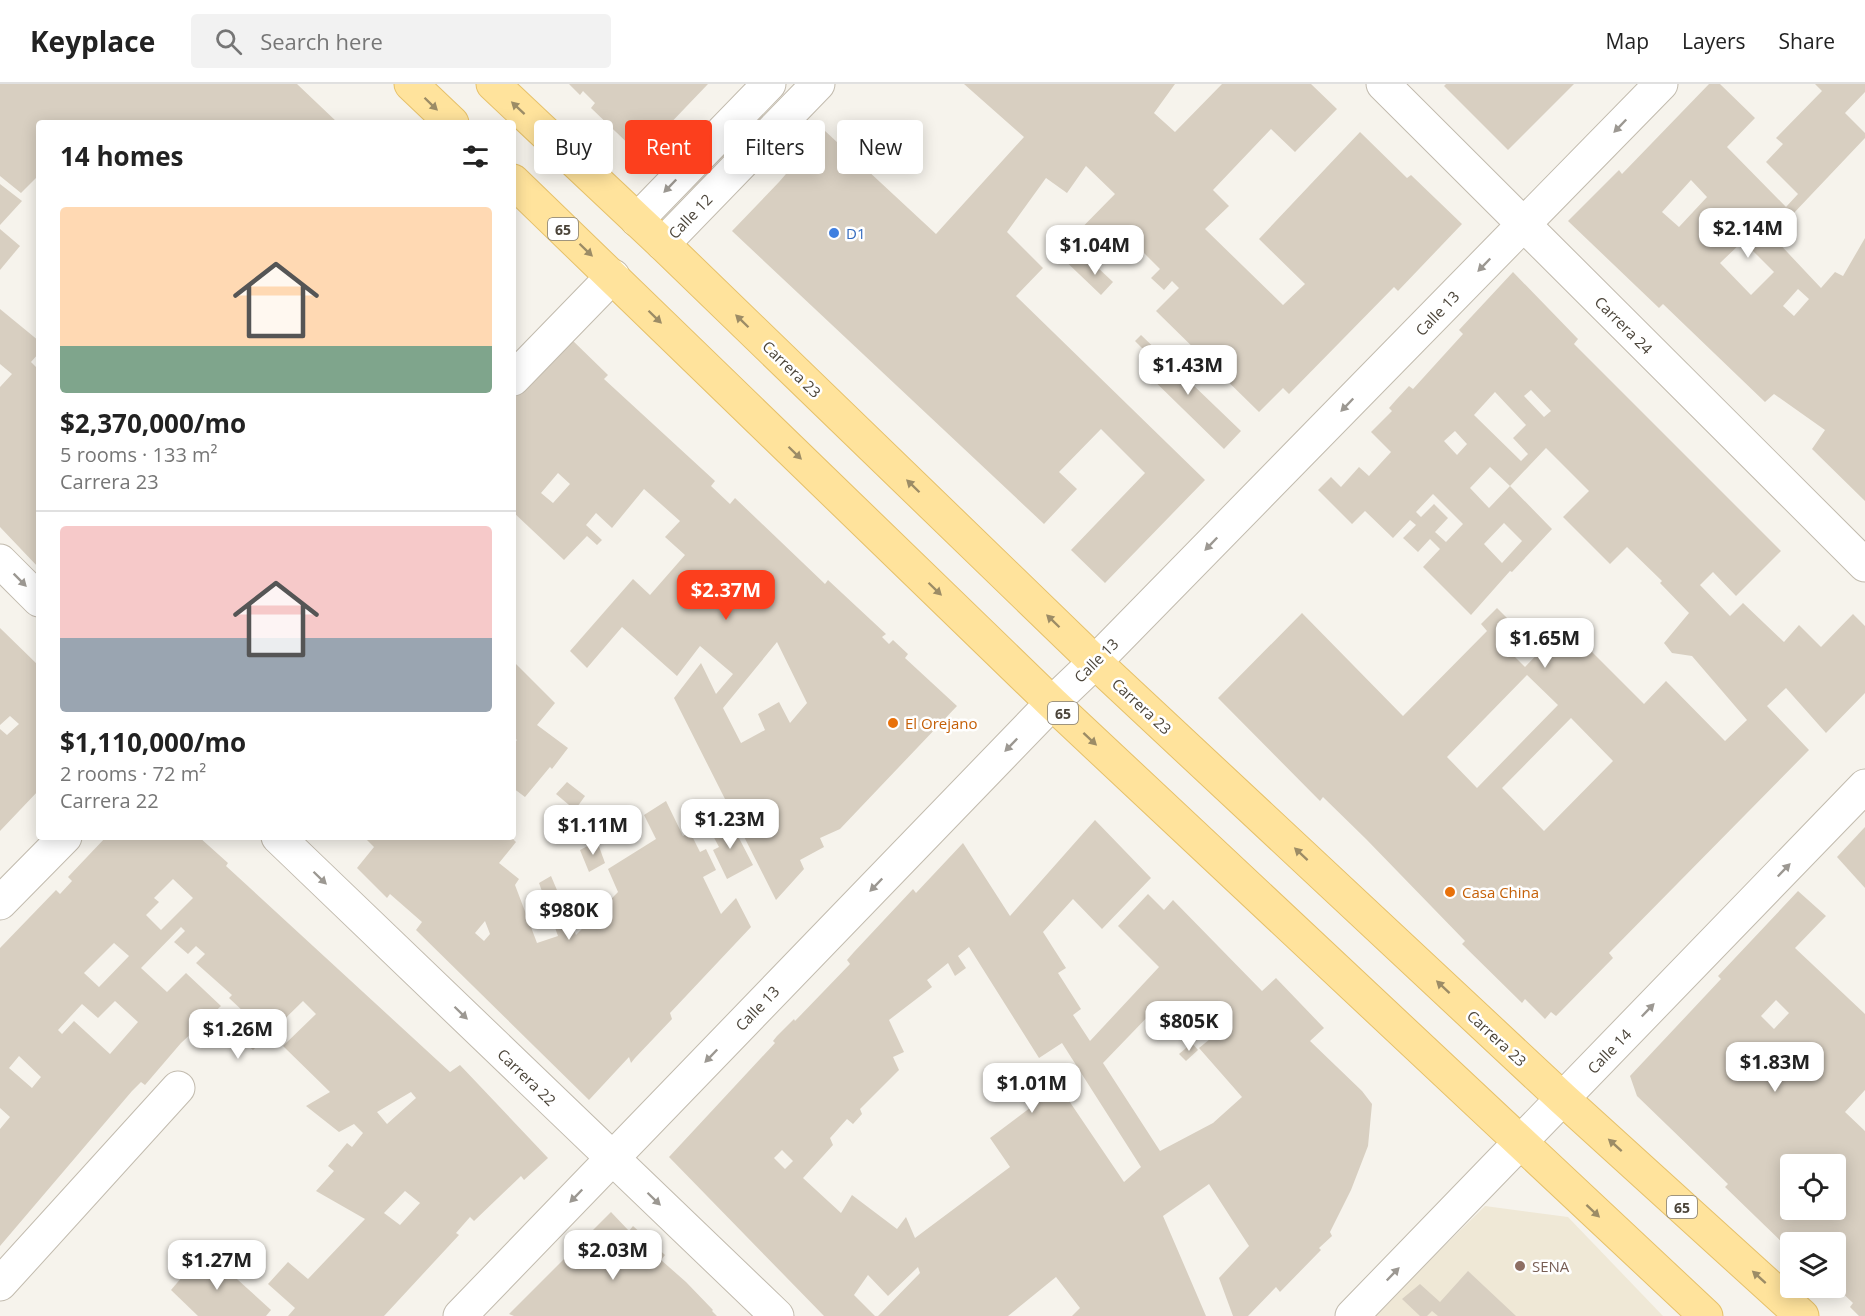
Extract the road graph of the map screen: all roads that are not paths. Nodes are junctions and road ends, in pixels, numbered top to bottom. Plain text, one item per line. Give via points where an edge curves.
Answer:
1 (411, 84) edge
2 (493, 84) edge
3 (769, 84) edge
4 (818, 84) edge
5 (1383, 84) edge
6 (1661, 84) edge
7 (449, 120) edge
8 (516, 184) edge
9 (637, 220) junction
10 (1524, 225) junction
11 (663, 244) junction
12 (613, 276) junction
13 (516, 376) edge
14 (0, 561) edge
15 (1865, 565) edge
16 (36, 597) edge
17 (1095, 662) junction
18 (1052, 703) junction
19 (1865, 786) edge
20 (62, 840) edge
21 (281, 840) edge
22 (0, 903) edge
23 (178, 1088) dead end
24 (1563, 1099) junction
25 (1520, 1142) junction
26 (612, 1159) junction
27 (0, 1284) edge
28 (460, 1316) edge
29 (777, 1316) edge
30 (1352, 1316) edge
31 (1706, 1316) edge
32 (1802, 1316) edge

1 -> 7 main road
9 -> 2 main road, Carrera 23 / 65
3 -> 9 street
4 - 11 street, Calle 12
5 - 10 street, Carrera 24
6 -> 10 street, Calle 13
8 -> 12 main road, 65
9 - 11 main road, Carrera 23 / 65
10 - 15 street, Carrera 24
10 -> 17 street, Calle 13
17 -> 11 main road, Carrera 23 / 65
12 - 13 street
12 -> 18 main road, 65
14 -> 16 street
17 - 18 street, Calle 13
24 -> 17 main road, Carrera 23 / 65
18 -> 25 main road, 65
18 -> 26 street, Calle 13
24 -> 19 street, Calle 14
20 - 22 street
21 -> 26 street, Carrera 22
23 - 27 street
24 - 25 street, Calle 14
32 -> 24 main road, Carrera 23 / 65
30 -> 25 street, Calle 14
25 -> 31 main road, 65
26 -> 28 street, Calle 13
26 -> 29 street, Carrera 22

